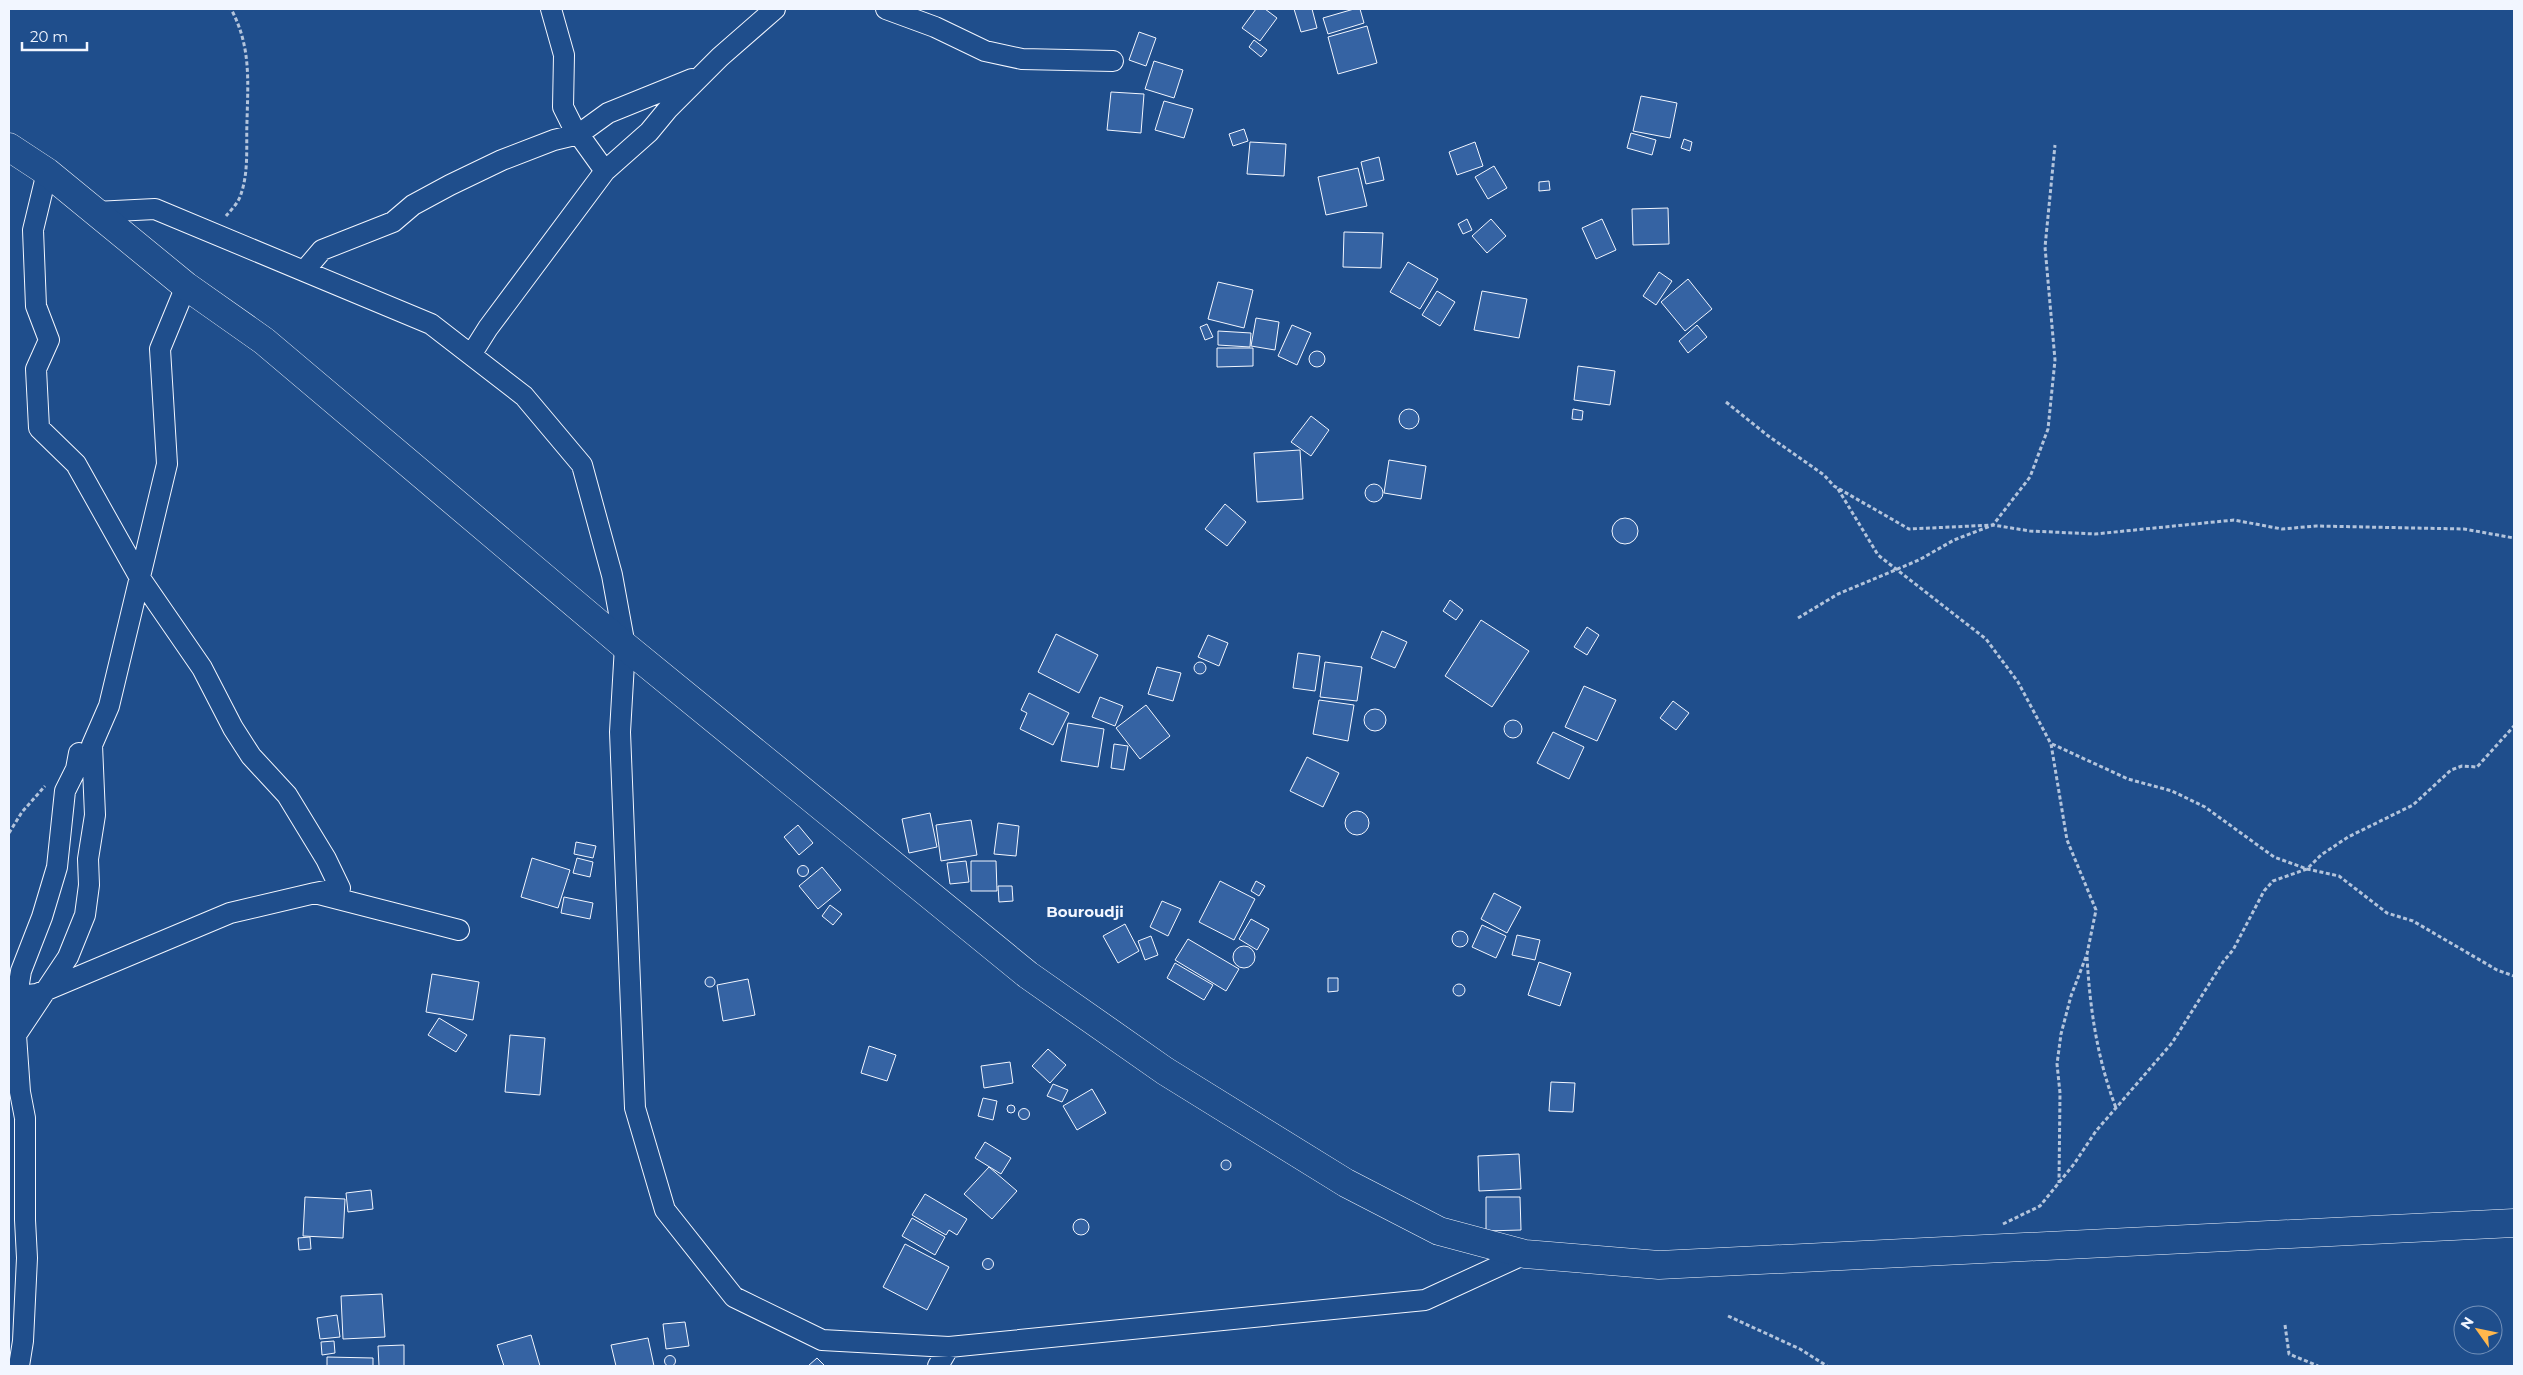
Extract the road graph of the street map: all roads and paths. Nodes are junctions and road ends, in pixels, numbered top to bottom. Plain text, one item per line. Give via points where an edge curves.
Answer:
1 (230, 9) edge
2 (551, 9) edge
3 (775, 9) edge
4 (886, 9) edge
5 (1113, 61) dead end
6 (703, 74) junction
7 (579, 134) junction
8 (2055, 145) dead end
9 (9, 147) edge
10 (605, 171) junction
11 (47, 172) junction
12 (95, 212) junction
13 (214, 233) junction
14 (304, 271) junction
15 (186, 286) junction
16 (471, 355) junction
17 (1726, 402) dead end
18 (1838, 488) junction
19 (1993, 525) junction
20 (2514, 538) edge
21 (1896, 570) junction
22 (140, 578) junction
23 (1798, 618) dead end
24 (625, 646) junction
25 (2514, 726) edge
26 (2051, 744) junction
27 (79, 753) dead end
28 (2307, 869) junction
29 (315, 893) junction
30 (458, 930) dead end
31 (2087, 954) junction
32 (2514, 976) edge
33 (46, 990) junction
34 (13, 996) edge
35 (9, 1016) edge
36 (2116, 1108) junction
37 (2059, 1182) junction
38 (2514, 1223) edge
39 (1995, 1229) dead end
40 (1525, 1254) junction
41 (1728, 1316) dead end
42 (2284, 1325) dead end
43 (950, 1347) junction
44 (19, 1366) edge
45 (938, 1366) edge
46 (1826, 1366) edge
47 (2318, 1366) edge

1 - 13 path via 238,22 249,65 248,150 241,195
2 - 7 street via 564,55 563,107
3 - 6 street
4 - 5 street via 935,27 985,51 1022,58
6 - 7 street via 608,113
6 - 10 street via 648,132
7 - 10 street
7 - 14 street via 502,160 450,185 413,205 393,222 322,250
8 - 19 path via 2045,247 2055,360 2048,429 2030,477
9 - 11 highway
10 - 16 street
11 - 12 highway
11 - 22 street via 33,230 36,306 48,340 36,369 39,428 76,464
12 - 13 street via 155,208
12 - 15 highway
13 - 14 street
14 - 16 street via 431,324
15 - 22 street via 160,349 167,464
15 - 24 highway via 264,341
16 - 24 street via 524,396 582,465 612,575
17 - 18 path
18 - 19 path via 1909,529
18 - 21 path via 1878,555
19 - 20 path via 2030,531 2095,534 2234,520 2282,529 2316,526 2464,528
19 - 21 path via 1954,540
21 - 23 path via 1838,594
21 - 26 path via 1986,639 2018,682
22 - 29 street via 202,668 251,756 287,795 326,859 340,888
22 - 33 street via 109,706 92,745 95,815 88,859 85,915 68,957
24 - 40 highway via 1028,975 1165,1071 1346,1183 1439,1231
24 - 43 street via 620,732 635,1108 665,1210 734,1297 822,1340
25 - 28 path via 2477,767 2462,766 2451,770 2413,805 2348,837
26 - 28 path via 2128,779 2172,791 2205,807 2274,857
26 - 31 path via 2067,840 2096,910
27 - 34 street via 76,769 65,791 57,867
28 - 32 path via 2339,876 2387,914 2414,921 2497,970
28 - 36 path via 2273,881 2264,891 2233,950 2222,962 2172,1043
29 - 30 street
29 - 33 street via 230,913
31 - 36 path via 2091,1018 2103,1075
31 - 37 path via 2071,996 2057,1064 2060,1093
33 - 34 street
33 - 44 street via 16,1035 25,1118 27,1258
34 - 35 street
36 - 37 path
37 - 39 path via 2040,1206
38 - 40 highway via 1659,1265
40 - 43 street via 1426,1300
41 - 46 path via 1800,1349
42 - 47 path via 2289,1354
43 - 45 street

